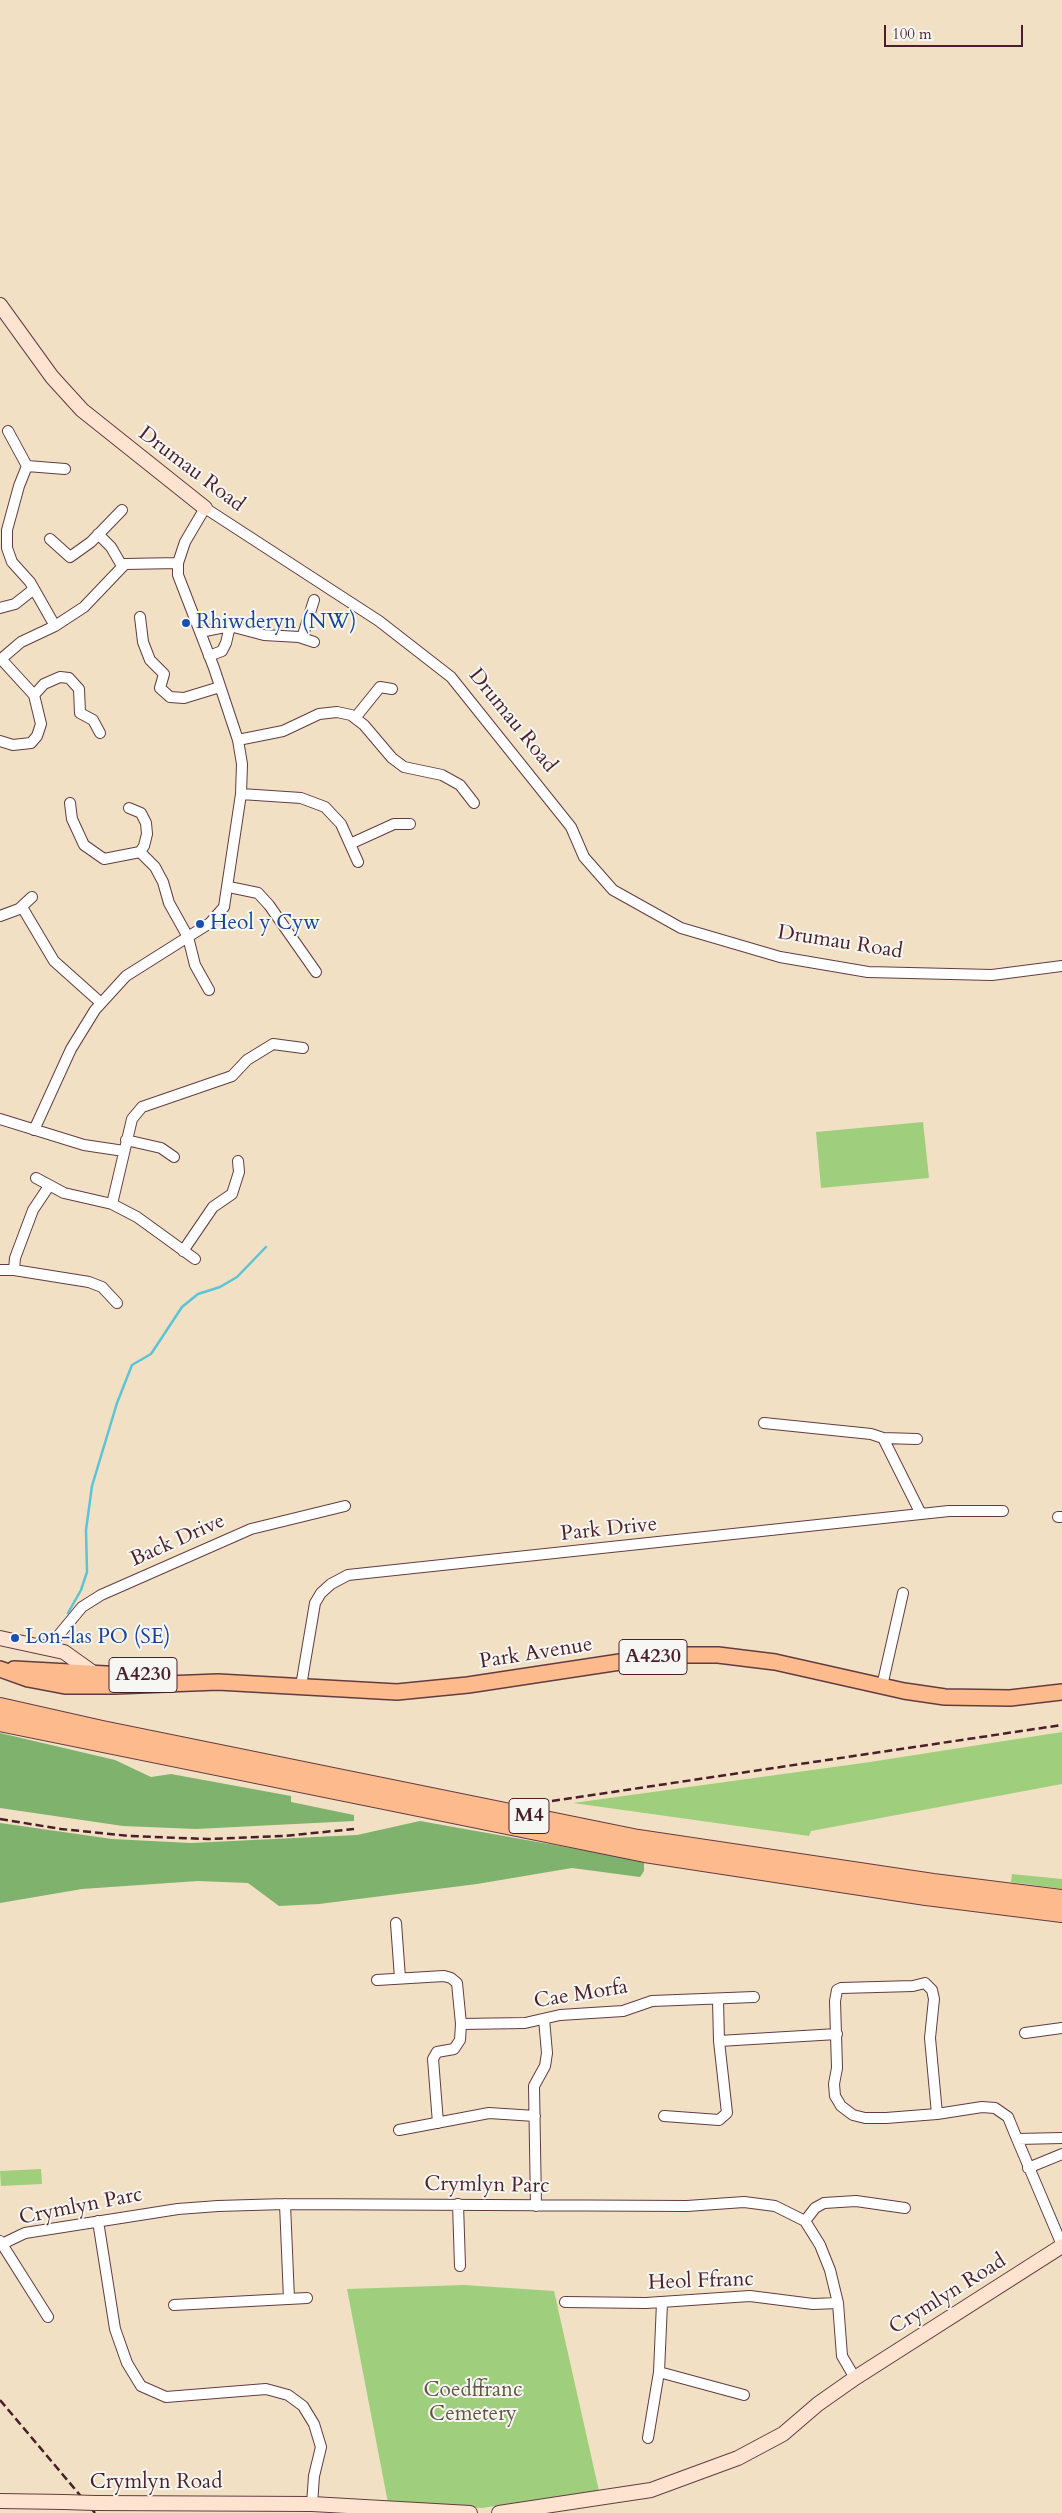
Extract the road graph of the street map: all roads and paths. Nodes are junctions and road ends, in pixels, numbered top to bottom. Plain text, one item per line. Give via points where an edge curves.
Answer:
1 (0, 305) edge
2 (8, 431) dead end
3 (27, 466) junction
4 (65, 469) dead end
5 (205, 508) junction
6 (122, 510) dead end
7 (4, 530) edge
8 (98, 534) junction
9 (50, 539) dead end
10 (178, 563) junction
11 (122, 566) junction
12 (34, 589) junction
13 (314, 600) dead end
14 (0, 608) edge
15 (140, 617) dead end
16 (55, 626) junction
17 (230, 626) junction
18 (200, 632) junction
19 (302, 638) junction
20 (314, 642) dead end
21 (209, 656) junction
22 (0, 660) edge
23 (220, 687) junction
24 (392, 689) dead end
25 (34, 694) junction
26 (355, 718) junction
27 (100, 733) dead end
28 (238, 740) junction
29 (0, 741) edge
30 (241, 794) junction
31 (70, 803) dead end
32 (474, 803) dead end
33 (129, 808) dead end
34 (410, 824) dead end
35 (350, 844) junction
36 (140, 852) junction
37 (358, 862) dead end
38 (229, 887) junction
39 (32, 898) dead end
40 (22, 907) junction
41 (0, 916) edge
42 (188, 936) junction
43 (1062, 966) edge
44 (316, 972) dead end
45 (209, 990) dead end
46 (101, 1003) junction
47 (302, 1048) dead end
48 (0, 1119) edge
49 (34, 1130) junction
50 (126, 1140) junction
51 (124, 1151) junction
52 (174, 1157) dead end
53 (238, 1161) dead end
54 (36, 1178) dead end
55 (49, 1186) junction
56 (112, 1204) junction
57 (183, 1251) junction
58 (195, 1259) dead end
59 (0, 1270) edge
60 (14, 1270) junction
61 (118, 1303) dead end
62 (764, 1423) dead end
63 (883, 1438) junction
64 (917, 1439) dead end
65 (345, 1506) dead end
66 (1003, 1510) dead end
67 (921, 1514) junction
68 (903, 1594) dead end
69 (0, 1638) edge
70 (48, 1648) junction
71 (0, 1669) edge
72 (64, 1670) junction
73 (92, 1672) junction
74 (193, 1682) junction
75 (85, 1686) junction
76 (301, 1686) junction
77 (882, 1686) junction
78 (1062, 1692) edge
79 (0, 1707) edge
80 (0, 1722) edge
81 (1062, 1899) edge
82 (1062, 1913) edge
83 (396, 1923) dead end
84 (400, 1978) junction
85 (377, 1980) dead end
86 (754, 1997) dead end
87 (718, 2000) junction
88 (544, 2020) junction
89 (460, 2024) junction
90 (1062, 2028) edge
91 (837, 2034) junction
92 (1025, 2034) dead end
93 (719, 2041) junction
94 (937, 2114) junction
95 (535, 2116) junction
96 (664, 2116) dead end
97 (438, 2122) junction
98 (399, 2130) dead end
99 (1062, 2138) edge
100 (1017, 2139) junction
101 (1062, 2154) edge
102 (1028, 2168) junction
103 (285, 2204) junction
104 (458, 2204) junction
105 (536, 2206) junction
106 (905, 2208) dead end
107 (98, 2221) junction
108 (805, 2221) junction
109 (1, 2242) edge
110 (1062, 2246) edge
111 (460, 2266) dead end
112 (307, 2298) dead end
113 (289, 2299) junction
114 (565, 2302) dead end
115 (662, 2303) junction
116 (838, 2303) junction
117 (174, 2305) dead end
118 (48, 2317) dead end
119 (659, 2372) junction
120 (855, 2378) junction
121 (744, 2395) dead end
122 (648, 2438) dead end
123 (0, 2502) edge
124 (312, 2504) junction
125 (470, 2513) edge
126 (499, 2513) edge

1 - 5 street, Drumau Road via 52,377 82,410
2 - 3 street
3 - 4 street
3 - 7 street
5 - 10 street via 185,542
5 - 43 street, Drumau Road via 379,621 451,677 571,827 584,857 613,890 681,928 780,957 868,972 992,975
6 - 8 street
7 - 12 street via 12,562
8 - 9 street via 70,557
8 - 11 street via 111,547
10 - 11 street via 135,562
10 - 18 street via 178,575
11 - 16 street via 84,607
12 - 14 street via 15,604
12 - 16 street
13 - 19 street
15 - 23 street via 143,642 150,660 164,674 160,688 170,697 184,698
16 - 22 street via 21,642
17 - 18 street
17 - 19 street via 264,635
17 - 21 street via 222,651
18 - 21 street
19 - 20 street
21 - 23 street
22 - 25 street
23 - 28 street
24 - 26 street via 380,687
25 - 27 street via 44,684 60,676 69,678 79,689 80,713 93,720
25 - 29 street via 41,724 37,736 31,743 13,745
26 - 28 street via 337,712 319,714 283,730
26 - 32 street via 404,767 442,775 460,785
28 - 30 street via 242,764
30 - 35 street via 302,798 325,807 341,824
30 - 38 street
31 - 36 street via 78,834 84,845 96,855 104,859
33 - 36 street via 141,813 146,823 147,834
34 - 35 street via 394,824
35 - 37 street
36 - 42 street via 155,867 169,903
38 - 42 street via 224,908 218,917
38 - 44 street via 258,893
39 - 40 street
40 - 41 street
40 - 46 street via 54,961
42 - 45 street via 196,965
42 - 46 street via 126,976
46 - 49 street via 71,1048
47 - 50 street via 273,1044 247,1060 232,1076 142,1107 132,1119
48 - 49 street
49 - 51 street via 84,1145
50 - 51 street
50 - 52 street via 161,1148
51 - 56 street
53 - 57 street via 239,1172 232,1194 213,1207
54 - 55 street
55 - 56 street via 64,1193
55 - 60 street via 34,1210 15,1258
56 - 57 street via 137,1217
57 - 58 street
59 - 60 street
60 - 61 street via 89,1282 102,1287
62 - 63 street
63 - 64 street
63 - 67 street
65 - 70 street, Back Drive via 251,1529 101,1595 82,1607
66 - 67 street, Park Drive
67 - 76 street, Park Drive via 348,1576 331,1584 315,1604
68 - 77 street
69 - 70 street
70 - 72 street via 57,1655
70 - 73 street via 72,1656
71 - 72 main road, A4230
71 - 75 main road, A4230 via 51,1684
72 - 73 main road, Park Avenue / A4230
72 - 75 street via 74,1681
73 - 74 main road, Park Avenue / A4230
74 - 75 main road, Park Avenue / A4230
74 - 76 main road, Park Avenue / A4230
76 - 77 main road, Park Avenue / A4230 via 423,1691 666,1655 718,1655 775,1662
77 - 78 main road, A4230 via 976,1700
79 - 81 highway, M4 via 638,1838 933,1883
80 - 82 highway, M4 via 645,1853 926,1896
83 - 84 street
84 - 85 street
84 - 89 street via 451,1978 457,1983
86 - 87 street, Cae Morfa
87 - 88 street, Cae Morfa via 652,2001 623,2011 560,2015
87 - 93 street
88 - 89 street, Cae Morfa
88 - 95 street via 547,2053 545,2066 534,2086
89 - 97 street via 460,2040 454,2049 434,2054
90 - 92 street
91 - 93 street
91 - 94 street via 834,2084 835,2096 841,2106 853,2115 865,2118
91 - 94 street via 837,1990 925,1983 932,1990 934,1999 930,2038
93 - 96 street via 727,2113 724,2118
94 - 100 street via 996,2108 1008,2117
95 - 97 street via 489,2113
95 - 105 street
97 - 98 street
99 - 100 street
100 - 102 street
101 - 102 street
102 - 110 street
103 - 104 street, Crymlyn Parc
103 - 107 street, Crymlyn Parc via 178,2209
103 - 113 street
104 - 105 street, Crymlyn Parc
104 - 111 street
105 - 108 street, Crymlyn Parc via 687,2206 744,2202 775,2206
106 - 108 street via 856,2201 824,2203 814,2208
107 - 109 street, Crymlyn Parc via 25,2233
107 - 124 street via 115,2329 127,2363 141,2386 166,2397 266,2389 288,2395 303,2406 314,2424 321,2447
108 - 116 street via 820,2245
109 - 118 street, Crymlyn Parc
110 - 120 street, Crymlyn Road
112 - 113 street
113 - 117 street
114 - 115 street, Heol Ffranc
115 - 116 street, Heol Ffranc via 750,2296 813,2304
115 - 119 street
116 - 120 street via 842,2356
119 - 121 street
119 - 122 street
120 - 126 street, Crymlyn Road via 783,2434 738,2458 652,2490
123 - 124 street, Crymlyn Road, bridge
124 - 125 street, Crymlyn Road

